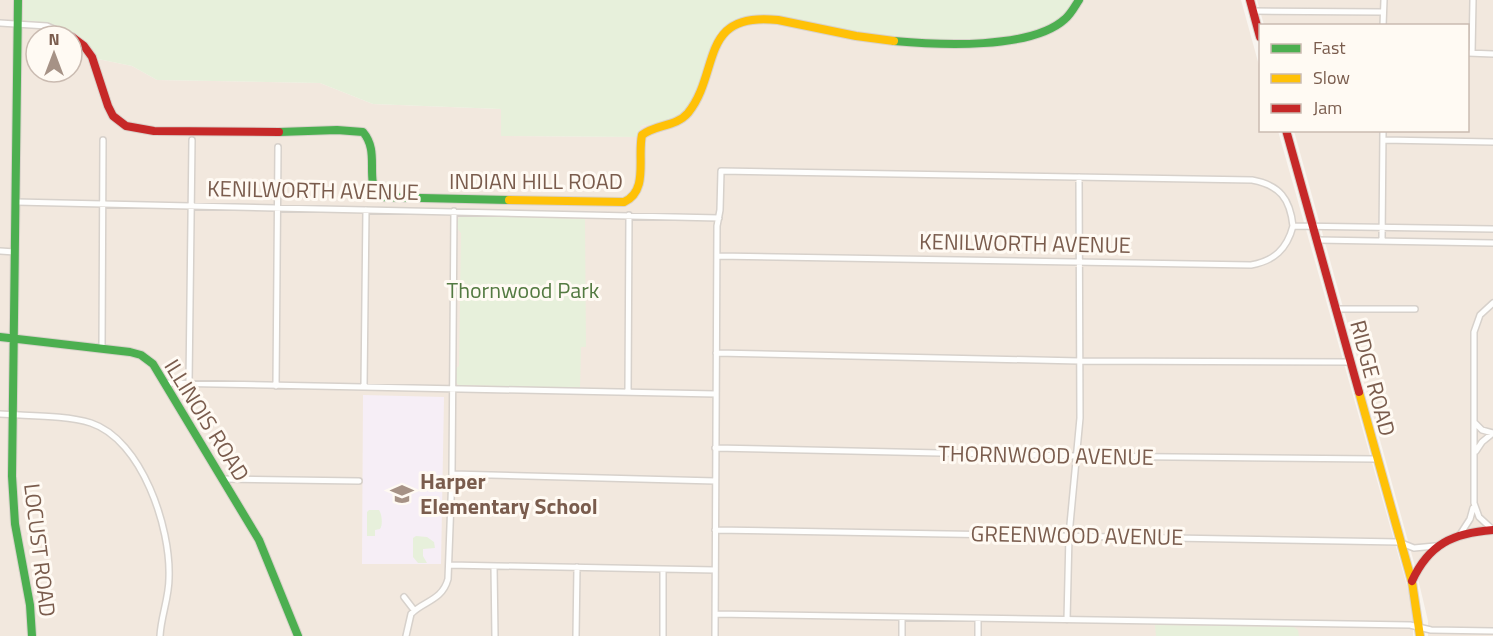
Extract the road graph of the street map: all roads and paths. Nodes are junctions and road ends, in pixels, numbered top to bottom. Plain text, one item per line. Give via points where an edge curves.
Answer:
1 (18, 0) edge
2 (1079, 0) edge
3 (1250, 0) edge
4 (1384, 0) edge
5 (1473, 0) edge
6 (1253, 11) junction
7 (1383, 12) junction
8 (0, 24) edge
9 (18, 24) junction
10 (24, 24) edge
11 (1383, 24) edge
12 (1259, 33) edge
13 (84, 46) edge
14 (1470, 53) edge
15 (1493, 54) edge
16 (1287, 132) edge
17 (1383, 132) edge
18 (103, 140) dead end
19 (192, 140) dead end
20 (1383, 140) junction
21 (1493, 142) edge
22 (278, 147) dead end
23 (1079, 177) junction
24 (16, 202) junction
25 (104, 204) junction
26 (191, 206) junction
27 (279, 208) junction
28 (366, 210) junction
29 (454, 212) junction
30 (629, 215) junction
31 (718, 218) junction
32 (1293, 226) junction
33 (1313, 227) junction
34 (1382, 227) junction
35 (1493, 229) edge
36 (1317, 240) junction
37 (1382, 241) junction
38 (1493, 243) edge
39 (0, 251) edge
40 (15, 252) junction
41 (717, 256) junction
42 (1080, 262) junction
43 (1493, 303) edge
44 (1335, 309) junction
45 (1415, 309) dead end
46 (0, 337) edge
47 (14, 338) junction
48 (102, 348) junction
49 (716, 353) junction
50 (1079, 361) junction
51 (1350, 362) junction
52 (164, 383) junction
53 (189, 383) junction
54 (276, 386) junction
55 (364, 387) junction
56 (452, 389) junction
57 (628, 392) junction
58 (716, 394) junction
59 (0, 414) edge
60 (12, 415) junction
61 (1475, 423) junction
62 (1493, 433) edge
63 (716, 448) junction
64 (1475, 454) junction
65 (1076, 456) junction
66 (1376, 459) junction
67 (452, 474) junction
68 (222, 479) junction
69 (359, 481) dead end
70 (715, 481) junction
71 (1474, 503) junction
72 (715, 530) junction
73 (1493, 530) edge
74 (1461, 533) junction
75 (1069, 535) junction
76 (1399, 542) junction
77 (1438, 546) junction
78 (449, 565) junction
79 (494, 566) junction
80 (577, 567) junction
81 (663, 569) junction
82 (715, 570) junction
83 (1412, 582) junction
84 (404, 597) dead end
85 (414, 610) junction
86 (715, 614) junction
87 (902, 618) junction
88 (978, 619) junction
89 (1067, 620) junction
90 (1493, 631) edge
91 (1420, 632) edge
92 (32, 636) edge
93 (160, 636) edge
94 (298, 636) edge
95 (406, 636) edge
96 (495, 636) edge
97 (576, 636) edge
98 (663, 636) edge
99 (715, 636) edge
100 (902, 636) edge
101 (978, 636) edge

1 - 9 street, LOCUST ROAD
2 - 13 street, INDIAN HILL ROAD via 1073,13 1054,28 1002,42 903,41 775,20 739,23 719,38 697,99 685,116 642,135 639,191 634,199 624,202 382,198 372,188 373,147 363,132 233,133 127,126 111,114 95,61
3 - 6 street
4 - 7 street
5 - 14 street
6 - 7 street
6 - 12 street
7 - 11 street
8 - 9 street, INDIAN HILL ROAD
9 - 10 street, INDIAN HILL ROAD
9 - 24 street, LOCUST ROAD
14 - 15 street
16 - 33 street, RIDGE ROAD
17 - 20 street
18 - 25 street
19 - 26 street
20 - 21 street
20 - 34 street
22 - 27 street
23 - 31 street via 721,171
23 - 32 street via 1262,182 1286,200
23 - 42 street
24 - 25 street, KENILWORTH AVENUE
24 - 40 street, LOCUST ROAD
25 - 26 street, KENILWORTH AVENUE
25 - 48 street
26 - 27 street, KENILWORTH AVENUE
26 - 53 street
27 - 28 street, KENILWORTH AVENUE
27 - 54 street
28 - 29 street, KENILWORTH AVENUE
28 - 55 street
29 - 30 street, KENILWORTH AVENUE
29 - 56 street
30 - 31 street, KENILWORTH AVENUE
30 - 57 street
31 - 41 street
32 - 33 street
32 - 42 street, KENILWORTH AVENUE via 1287,243 1276,256 1251,265
33 - 34 street
33 - 36 street, RIDGE ROAD
34 - 35 street
34 - 37 street
36 - 37 street
36 - 44 street, RIDGE ROAD
37 - 38 street
39 - 40 street
40 - 47 street, LOCUST ROAD
41 - 42 street, KENILWORTH AVENUE
41 - 49 street
42 - 50 street
43 - 61 street via 1480,315 1474,332
44 - 45 street
44 - 51 street, RIDGE ROAD
46 - 47 street, ILLINOIS ROAD
47 - 48 street, ILLINOIS ROAD
47 - 60 street, LOCUST ROAD
48 - 52 street, ILLINOIS ROAD via 147,359
49 - 50 street
49 - 58 street
50 - 51 street
50 - 65 street
51 - 66 street, RIDGE ROAD
52 - 53 street
52 - 68 street, ILLINOIS ROAD
53 - 54 street
54 - 55 street
55 - 56 street
56 - 57 street
56 - 67 street
57 - 58 street
58 - 63 street
59 - 60 street
60 - 92 street, LOCUST ROAD via 13,508
60 - 93 street via 92,424 115,438 131,457 152,495 167,540 170,577
61 - 62 street
61 - 64 street
62 - 64 street
63 - 65 street, THORNWOOD AVENUE
63 - 70 street
64 - 71 street
65 - 66 street, THORNWOOD AVENUE
65 - 75 street
66 - 76 street, RIDGE ROAD
67 - 70 street
67 - 78 street
68 - 69 street
68 - 94 street, ILLINOIS ROAD via 258,540
70 - 72 street
71 - 73 street via 1479,518
71 - 74 street
72 - 75 street, GREENWOOD AVENUE
72 - 82 street
73 - 74 street
74 - 77 street
75 - 76 street, GREENWOOD AVENUE
75 - 89 street
76 - 77 street, GREENWOOD AVENUE via 1414,548
76 - 83 street, RIDGE ROAD
77 - 83 street via 1424,559
78 - 79 street
78 - 85 street via 444,589
79 - 80 street
79 - 96 street
80 - 81 street
80 - 97 street
81 - 82 street
81 - 98 street
82 - 86 street
83 - 91 street, RIDGE ROAD
84 - 85 street
85 - 95 street
86 - 87 street
86 - 99 street
87 - 88 street
87 - 100 street
88 - 89 street
88 - 101 street
89 - 91 street via 1410,625
90 - 91 street

